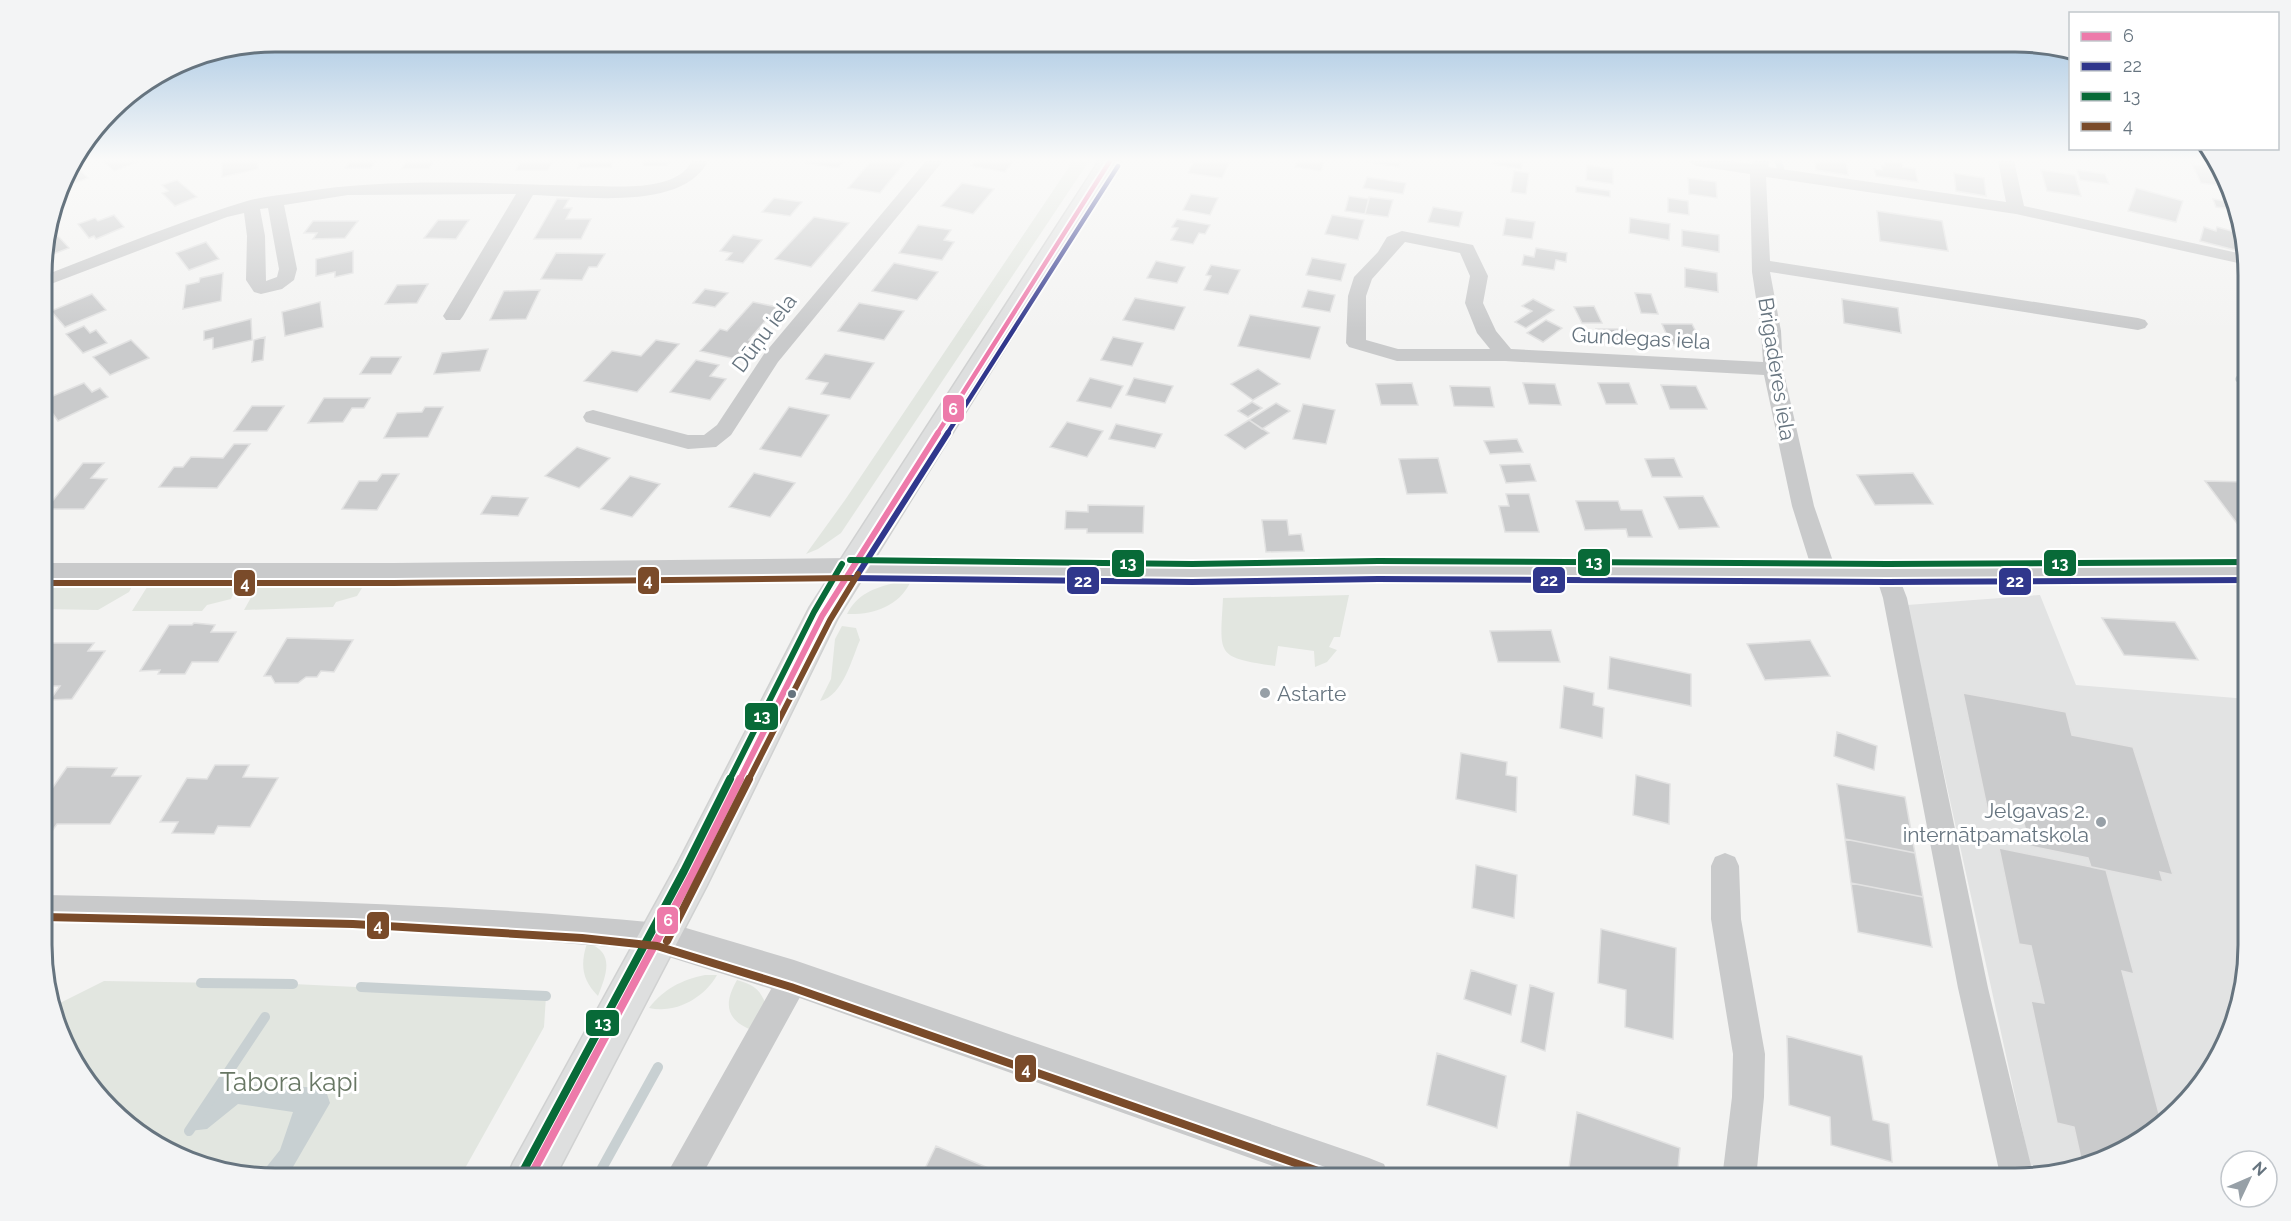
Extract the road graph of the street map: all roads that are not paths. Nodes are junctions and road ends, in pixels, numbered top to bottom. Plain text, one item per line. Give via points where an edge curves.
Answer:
1 (208, 218) edge
2 (253, 218) edge
3 (278, 218) edge
4 (511, 218) edge
5 (888, 218) edge
6 (1074, 218) edge
7 (1761, 218) edge
8 (2057, 218) edge
9 (2238, 258) edge
10 (1761, 265) junction
11 (52, 279) edge
12 (453, 316) dead end
13 (2138, 324) dead end
14 (1505, 355) junction
15 (1773, 369) junction
16 (593, 417) dead end
17 (850, 569) junction
18 (2238, 571) edge
19 (1826, 573) junction
20 (1887, 573) junction
21 (52, 574) edge
22 (1725, 866) dead end
23 (52, 908) edge
24 (659, 937) junction
25 (794, 978) junction
26 (535, 1168) edge
27 (687, 1168) edge
28 (1338, 1168) edge
29 (1740, 1168) edge
30 (2015, 1168) edge

1 - 11 street
2 - 3 street via 255,280 261,288 285,280 288,269
4 - 12 street
5 - 16 street, Dūņu iela via 771,358 724,430 709,442 688,442
6 - 17 main road
7 - 10 street, Brigaderes iela
8 - 9 street
10 - 13 street
10 - 15 street, Brigaderes iela
14 - 14 street, Gundegas iela via 1397,355 1356,344 1363,276 1402,236 1467,249 1479,276 1474,303 1479,317 1486,333
14 - 15 street, Gundegas iela
15 - 19 street, Brigaderes iela via 1803,506
17 - 19 street
17 - 21 street
17 - 24 main road via 822,616
18 - 20 street
19 - 20 street
20 - 30 street via 1973,988
22 - 29 street via 1726,919 1749,1054
23 - 24 street via 353,915
24 - 25 street
24 - 26 main road
25 - 27 street
25 - 28 street

